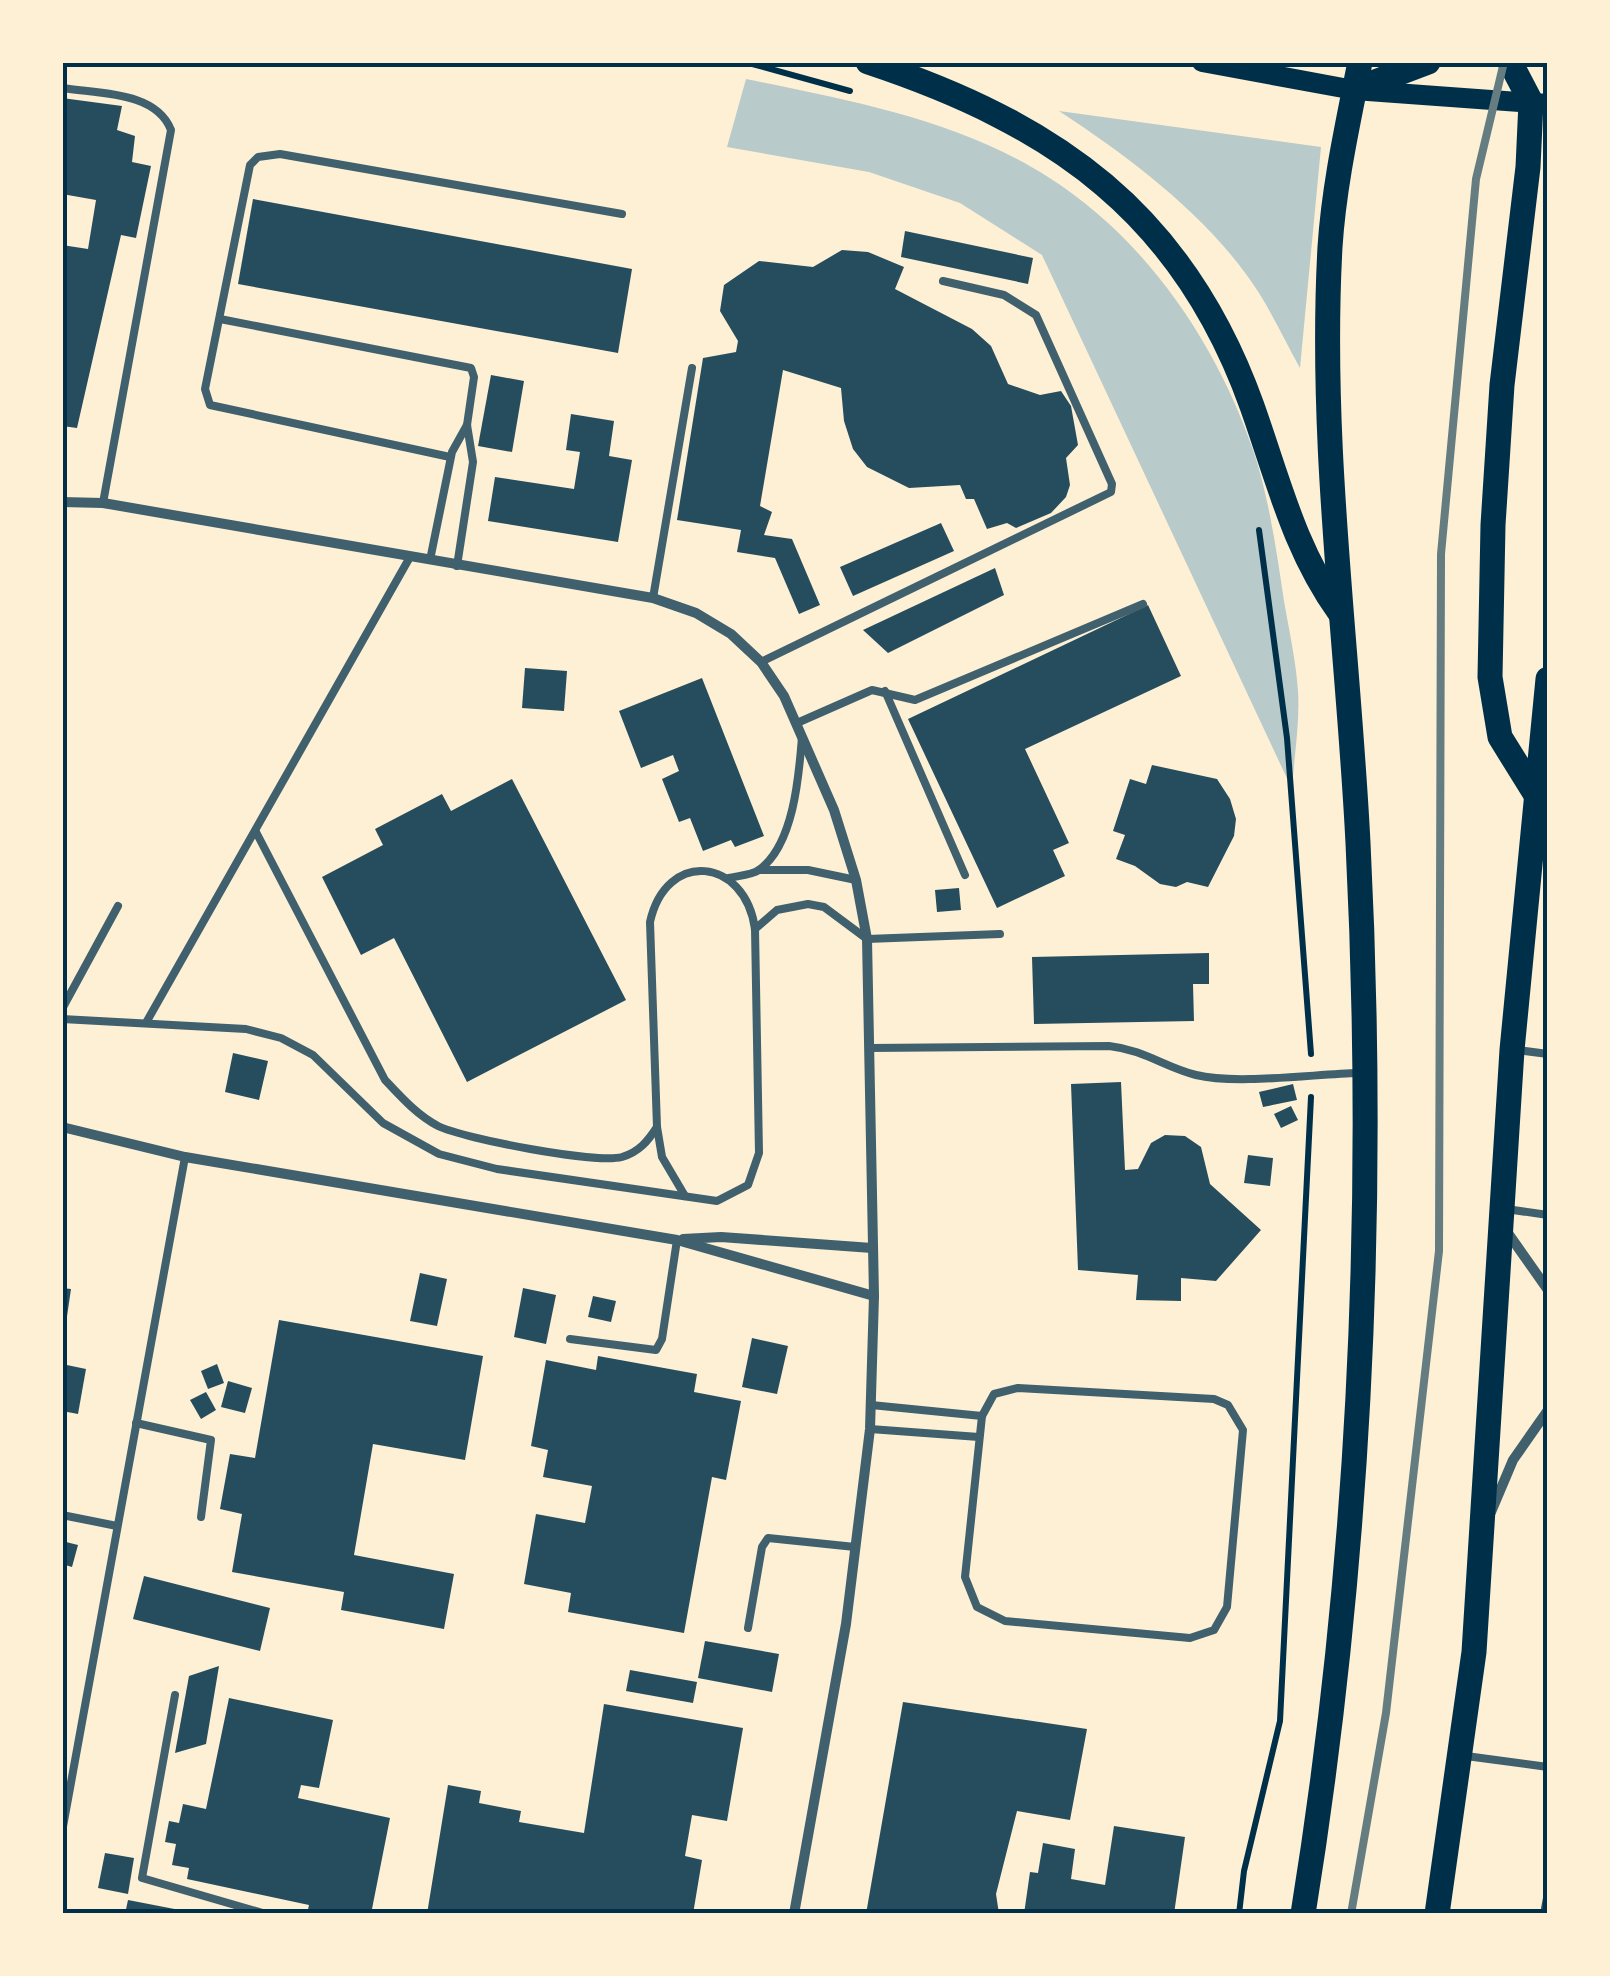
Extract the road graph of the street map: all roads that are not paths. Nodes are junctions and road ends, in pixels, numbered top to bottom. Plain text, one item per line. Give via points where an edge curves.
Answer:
1 (868, 62) edge
2 (1202, 62) edge
3 (1360, 62) edge
4 (1428, 62) edge
5 (1510, 62) edge
6 (62, 88) edge
7 (1354, 90) junction
8 (1539, 103) edge
9 (622, 214) dead end
10 (944, 281) dead end
11 (220, 319) junction
12 (692, 368) dead end
13 (467, 425) junction
14 (450, 457) junction
15 (62, 502) edge
16 (103, 504) junction
17 (410, 557) junction
18 (430, 560) junction
19 (456, 566) junction
20 (653, 598) junction
21 (1143, 604) dead end
22 (1341, 614) junction
23 (761, 662) junction
24 (1548, 678) edge
25 (885, 691) junction
26 (799, 728) junction
27 (1542, 786) edge
28 (256, 832) junction
29 (760, 870) junction
30 (966, 875) dead end
31 (729, 878) junction
32 (856, 880) junction
33 (118, 906) dead end
34 (755, 929) junction
35 (1000, 934) dead end
36 (867, 939) junction
37 (62, 1009) edge
38 (62, 1019) edge
39 (147, 1021) junction
40 (869, 1048) junction
41 (1512, 1050) junction
42 (1548, 1054) edge
43 (1364, 1072) junction
44 (62, 1127) edge
45 (657, 1127) junction
46 (186, 1158) junction
47 (685, 1196) junction
48 (1548, 1215) edge
49 (1501, 1216) junction
50 (676, 1240) junction
51 (872, 1248) junction
52 (1548, 1290) edge
53 (874, 1296) junction
54 (570, 1339) dead end
55 (870, 1405) junction
56 (1548, 1410) edge
57 (982, 1416) junction
58 (136, 1422) junction
59 (870, 1429) junction
60 (979, 1437) junction
61 (62, 1515) edge
62 (201, 1518) dead end
63 (117, 1526) junction
64 (1484, 1527) junction
65 (856, 1547) junction
66 (748, 1628) dead end
67 (175, 1695) dead end
68 (1461, 1755) junction
69 (1548, 1767) edge
70 (62, 1832) edge
71 (266, 1914) edge
72 (794, 1914) edge
73 (1303, 1914) edge
74 (1437, 1914) edge

1 - 22 main road via 938,86 1047,140 1124,202 1174,257 1230,354 1293,532
2 - 7 main road
3 - 7 main road
4 - 7 main road
5 - 8 main road
6 - 16 lane via 153,105 171,130
7 - 8 main road
7 - 22 main road via 1330,242 1327,342
8 - 27 main road via 1502,385 1490,677 1500,738 1513,765
9 - 11 lane via 268,153 246,176
10 - 23 lane via 1004,295 1036,316 1111,492
11 - 13 lane via 468,366 474,377
11 - 14 lane via 205,389 210,406
12 - 20 lane
13 - 14 lane
13 - 19 lane via 473,462
14 - 18 lane
15 - 16 street
16 - 17 street
17 - 18 street
17 - 28 lane
18 - 19 street
19 - 20 street
20 - 23 street via 731,634
21 - 25 lane via 915,700
22 - 43 main road via 1358,843
23 - 26 street
24 - 27 main road
25 - 26 lane via 872,690
25 - 30 lane
26 - 29 lane via 791,814
26 - 32 street
27 - 41 main road
28 - 39 lane
28 - 45 lane via 385,1080 408,1106 470,1136 600,1158 633,1153
29 - 31 lane
29 - 32 lane
31 - 34 lane via 752,907
31 - 45 lane via 687,872 655,901 650,922
32 - 36 street
33 - 37 lane
34 - 36 lane via 778,910 808,904 824,906
34 - 47 lane via 756,1170 734,1196
35 - 36 lane
36 - 40 street
38 - 39 lane
39 - 47 lane via 246,1028 281,1038 313,1056 383,1123 439,1154
40 - 43 lane via 1109,1046 1212,1078
40 - 51 street
41 - 42 lane
41 - 49 main road
43 - 73 main road via 1347,1531
44 - 46 street
45 - 47 lane via 662,1157
46 - 50 street
46 - 58 lane
48 - 49 lane
49 - 52 street
49 - 64 main road
50 - 51 street via 721,1236
50 - 53 street
50 - 54 lane via 656,1350
51 - 53 street
53 - 55 street
55 - 57 lane
55 - 59 street
56 - 64 street via 1514,1460
57 - 60 lane
57 - 60 lane via 994,1394 1018,1388 1228,1405 1243,1430 1222,1619 1190,1638 990,1616 968,1593 965,1577
58 - 62 lane via 211,1440
58 - 63 lane
59 - 60 lane
59 - 65 street
61 - 63 lane
63 - 70 lane
64 - 68 main road
65 - 66 lane via 768,1538
65 - 72 street
67 - 71 lane via 142,1878
68 - 69 lane
68 - 74 main road

